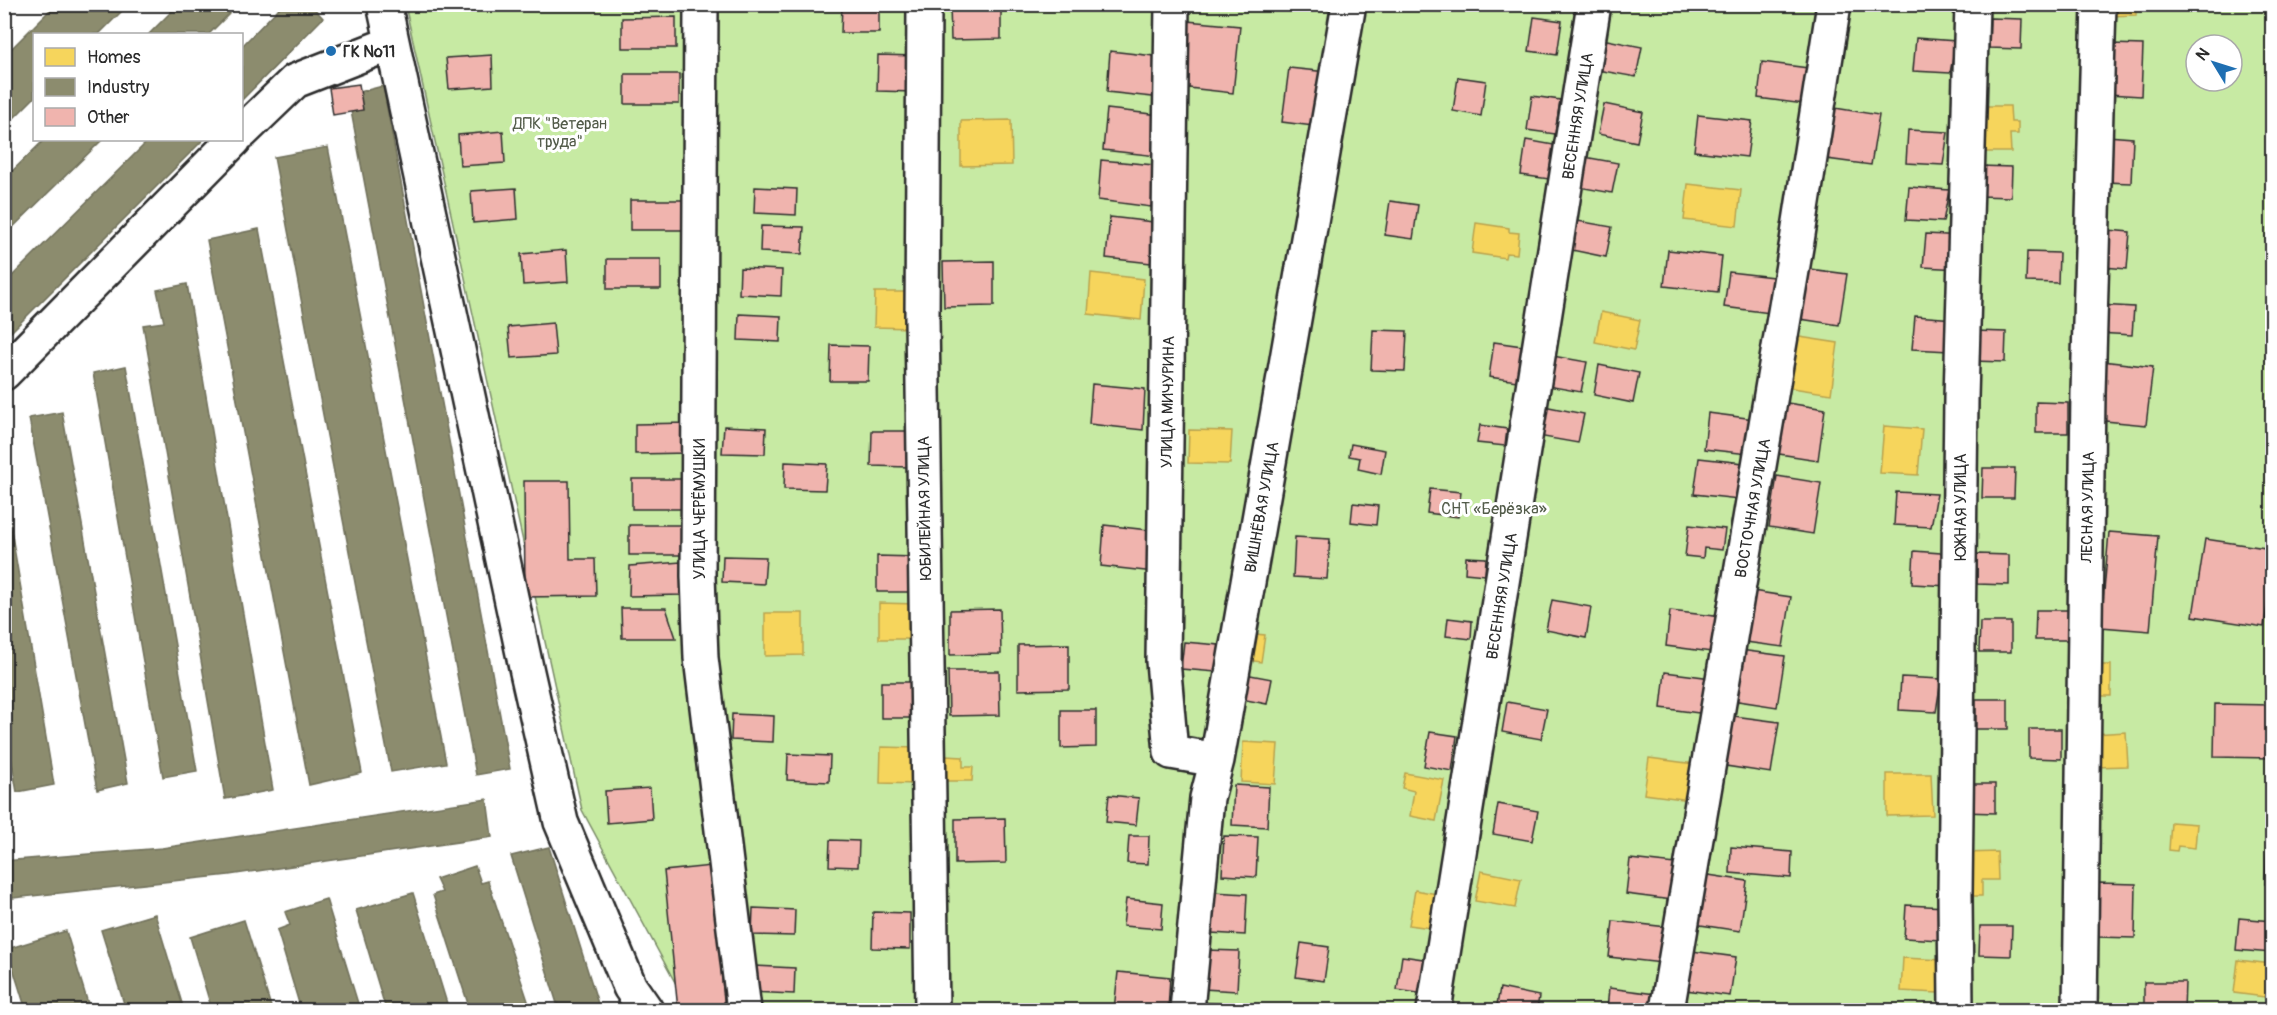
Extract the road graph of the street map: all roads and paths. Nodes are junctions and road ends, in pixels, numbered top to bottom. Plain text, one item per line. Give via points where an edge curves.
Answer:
1 (384, 4) edge
2 (701, 4) edge
3 (924, 4) edge
4 (1172, 4) edge
5 (1349, 4) edge
6 (1594, 4) edge
7 (1834, 4) edge
8 (1972, 4) edge
9 (2099, 4) edge
10 (392, 43) junction
11 (243, 131) edge
12 (233, 141) edge
13 (4, 373) edge
14 (1217, 760) junction
15 (646, 1011) edge
16 (744, 1011) edge
17 (932, 1011) edge
18 (1187, 1011) edge
19 (1434, 1011) edge
20 (1667, 1011) edge
21 (1956, 1011) edge
22 (2080, 1011) edge

1 - 10 street
2 - 16 street, УЛИЦА ЧЕРЁМУШКИ via 701,658
3 - 17 street, ЮБИЛЕЙНАЯ УЛИЦА via 922,318
4 - 14 street, УЛИЦА МИЧУРИНА via 1163,661 1171,752
5 - 14 street, ВИШНЁВАЯ УЛИЦА
6 - 19 street, ВЕСЕННЯЯ УЛИЦА
7 - 20 street, ВОСТОЧНАЯ УЛИЦА
8 - 21 street, ЮЖНАЯ УЛИЦА via 1961,399
9 - 22 street, ЛЕСНАЯ УЛИЦА via 2088,393
10 - 11 street via 294,81
10 - 15 street via 561,822 630,987
12 - 13 street
14 - 18 street, ВИШНЁВАЯ УЛИЦА via 1207,798

